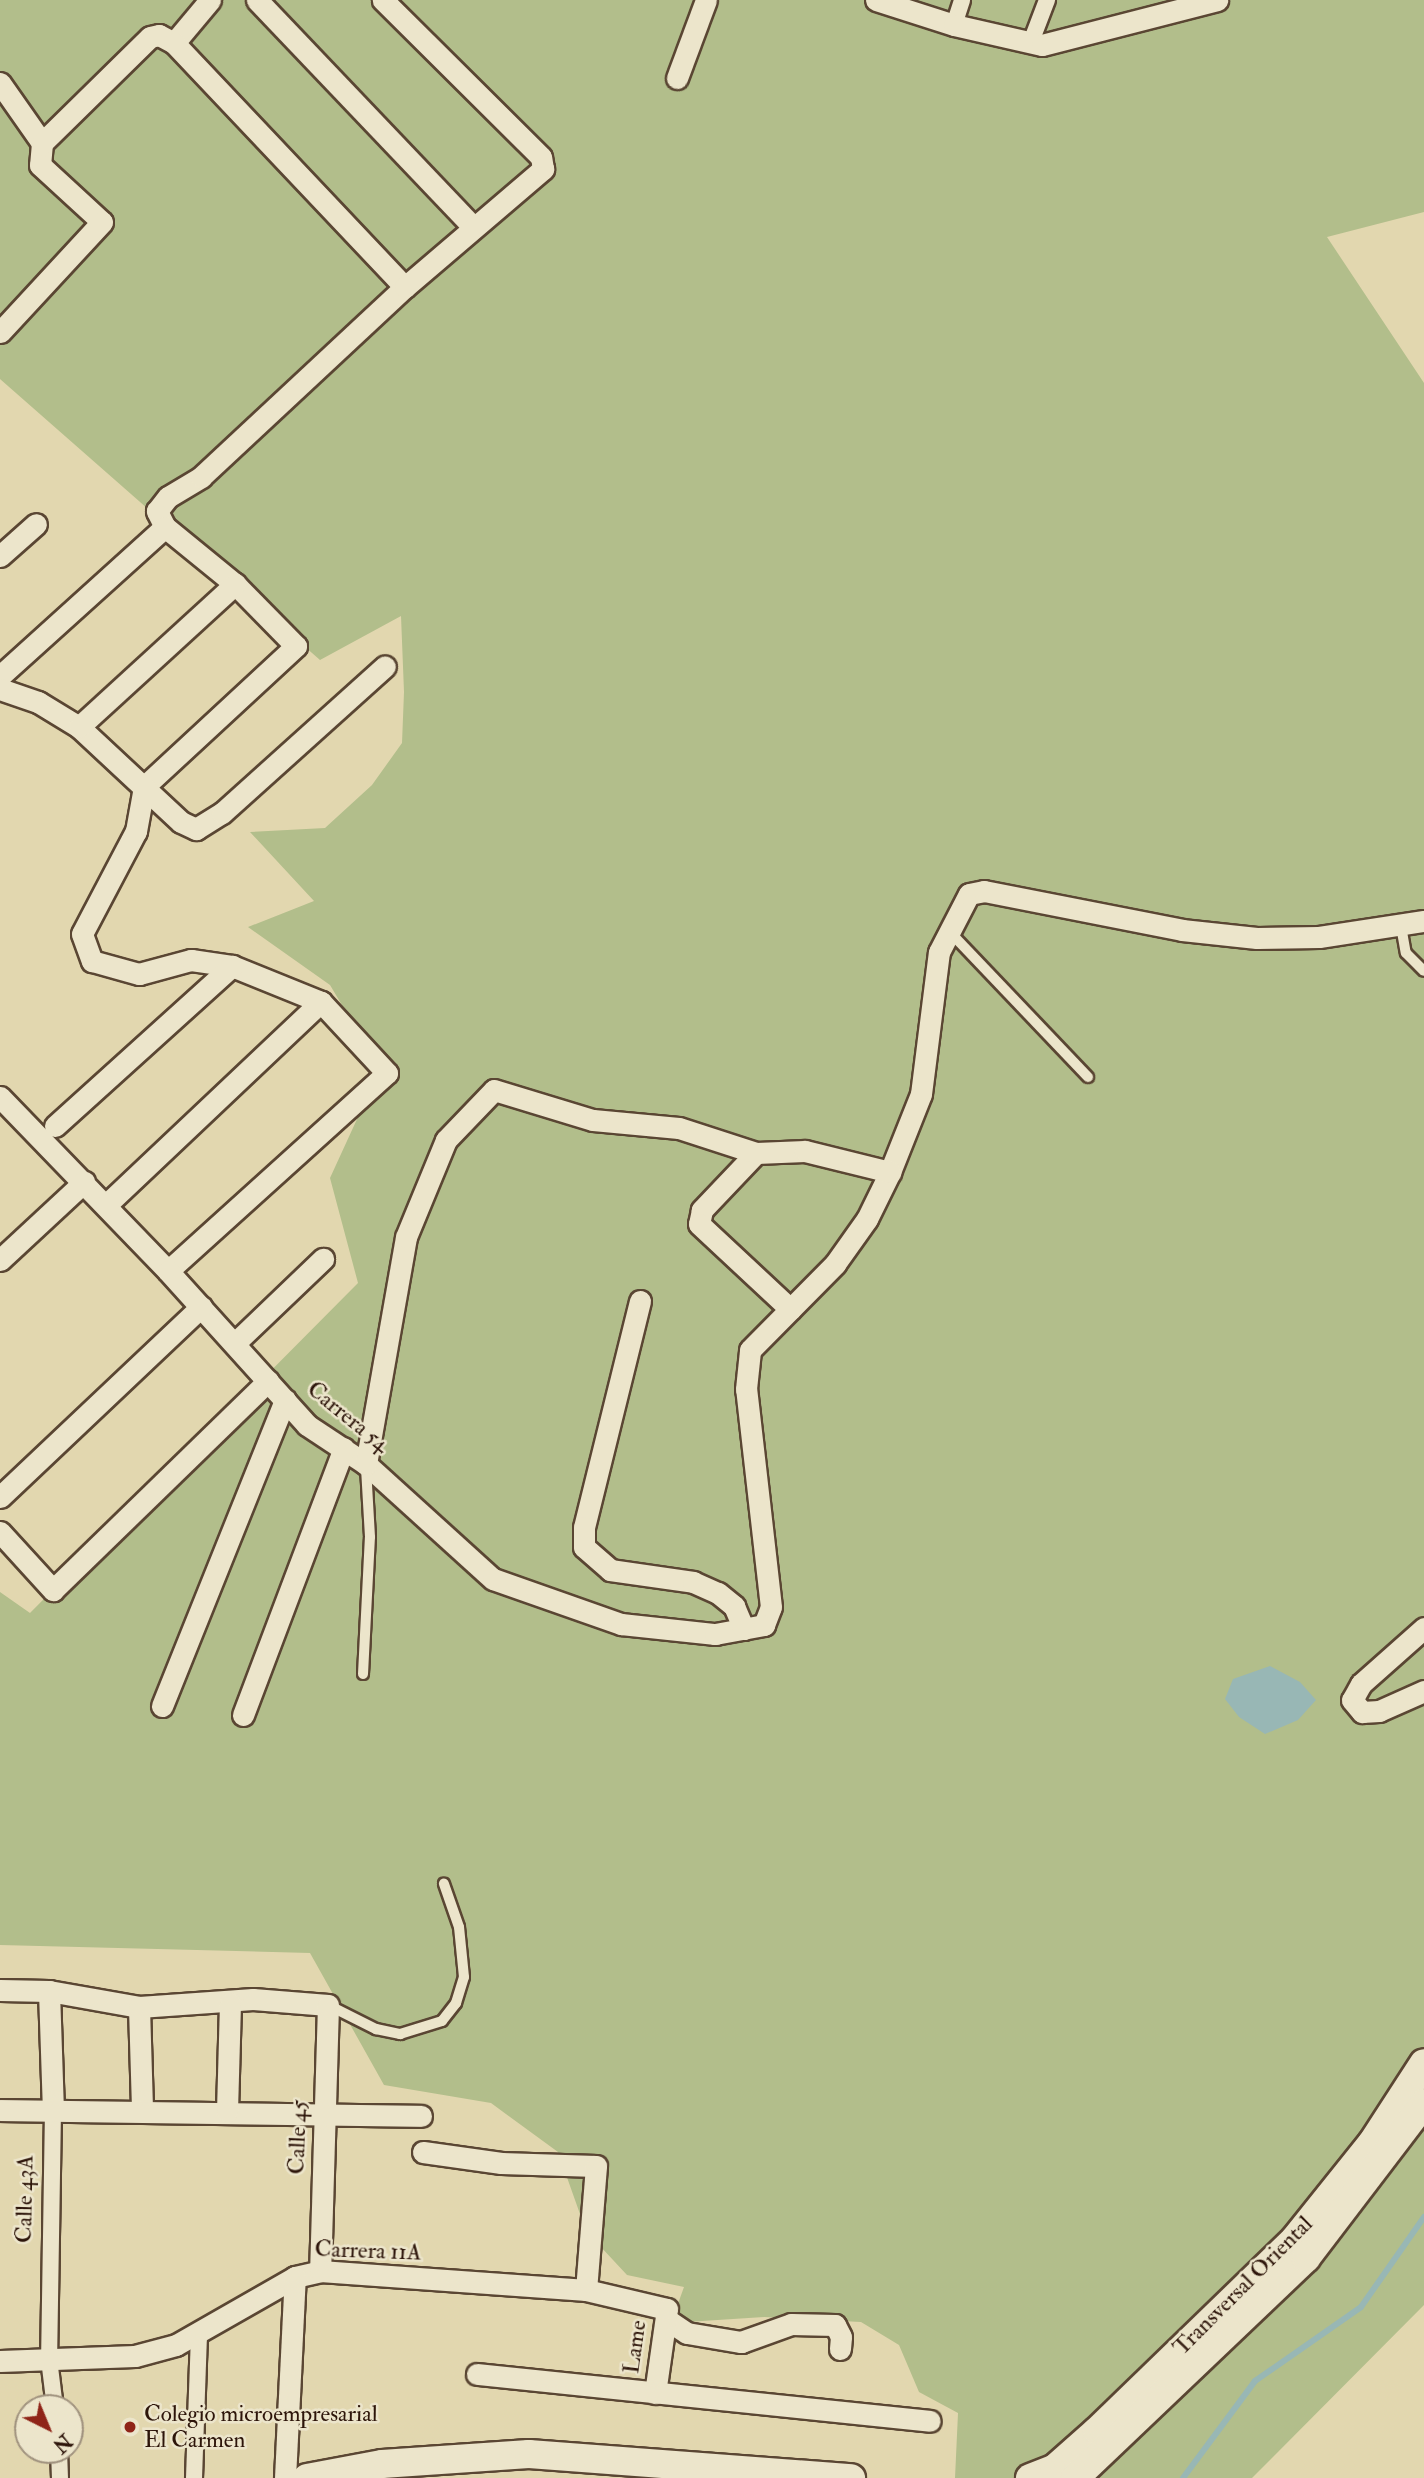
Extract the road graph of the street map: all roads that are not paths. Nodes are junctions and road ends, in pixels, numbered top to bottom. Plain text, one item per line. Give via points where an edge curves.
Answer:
1 (210, 0) edge
2 (257, 0) edge
3 (383, 0) edge
4 (706, 0) edge
5 (876, 0) edge
6 (962, 0) edge
7 (1046, 0) edge
8 (1217, 0) edge
9 (954, 26) junction
10 (1031, 42) junction
11 (174, 43) junction
12 (677, 78) dead end
13 (0, 83) edge
14 (42, 143) junction
15 (473, 227) junction
16 (405, 287) junction
17 (0, 330) edge
18 (36, 524) dead end
19 (166, 527) junction
20 (0, 556) edge
21 (236, 584) junction
22 (385, 666) dead end
23 (0, 676) edge
24 (0, 690) edge
25 (79, 727) junction
26 (144, 787) junction
27 (1424, 921) edge
28 (1401, 926) junction
29 (948, 930) junction
30 (232, 966) junction
31 (1424, 971) edge
32 (321, 1002) junction
33 (1088, 1077) dead end
34 (0, 1097) edge
35 (55, 1126) dead end
36 (756, 1153) junction
37 (890, 1172) junction
38 (84, 1182) junction
39 (106, 1205) junction
40 (3, 1253) edge
41 (323, 1259) dead end
42 (168, 1271) junction
43 (640, 1301) dead end
44 (201, 1307) junction
45 (790, 1309) junction
46 (236, 1343) junction
47 (268, 1381) junction
48 (285, 1400) junction
49 (345, 1448) junction
50 (366, 1464) junction
51 (0, 1497) edge
52 (0, 1532) edge
53 (1424, 1628) edge
54 (744, 1629) junction
55 (363, 1674) dead end
56 (1424, 1691) edge
57 (162, 1706) dead end
58 (243, 1714) dead end
59 (444, 1884) dead end
60 (0, 1990) edge
61 (49, 1991) junction
62 (230, 2003) junction
63 (328, 2005) junction
64 (139, 2007) junction
65 (1424, 2063) edge
66 (1424, 2103) edge
67 (0, 2110) edge
68 (53, 2110) junction
69 (142, 2110) junction
70 (227, 2111) junction
71 (325, 2111) junction
72 (421, 2116) dead end
73 (423, 2152) dead end
74 (320, 2271) junction
75 (295, 2277) junction
76 (586, 2290) junction
77 (666, 2314) junction
78 (199, 2333) junction
79 (839, 2349) dead end
80 (49, 2359) junction
81 (0, 2361) edge
82 (477, 2374) dead end
83 (655, 2393) junction
84 (53, 2394) edge
85 (930, 2421) dead end
86 (194, 2478) edge
87 (285, 2478) edge
88 (307, 2478) edge
89 (851, 2478) edge
90 (1030, 2478) edge
91 (1075, 2478) edge

1 - 11 street
2 - 15 street
3 - 15 street via 544,163 543,169
4 - 12 street
5 - 9 street
6 - 9 street
7 - 10 street
8 - 10 street via 1042,45
9 - 10 street
11 - 14 street via 159,35 150,37
11 - 16 street
13 - 14 street
14 - 17 street via 40,165 102,222
15 - 16 street
16 - 19 street via 201,477 168,497 157,511
18 - 20 street
19 - 21 street
19 - 23 street
21 - 25 street
21 - 26 street via 296,646
22 - 26 street via 222,813 196,829 181,822
24 - 25 street via 38,702
25 - 26 street
26 - 30 street via 136,831 82,934 92,961 139,974 191,960
27 - 28 street
28 - 29 street via 1319,937 1258,938 1182,930 984,891 969,894
28 - 31 lane via 1406,953
29 - 33 lane
29 - 37 street via 939,952 920,1094
30 - 32 street
30 - 35 street
32 - 39 street
32 - 42 street via 387,1073
34 - 38 street, Carrera 54
36 - 37 street via 805,1151
36 - 45 street via 702,1210 699,1224
36 - 50 street via 679,1128 593,1120 494,1090 446,1140 406,1237
37 - 45 street via 867,1219 835,1264
38 - 39 street, Carrera 54
38 - 40 street
39 - 42 street, Carrera 54
41 - 46 street
42 - 44 street, Carrera 54
43 - 54 street via 587,1513 583,1547 610,1570 670,1577 718,1593 734,1606
44 - 46 street, Carrera 54
44 - 51 street
45 - 54 street via 750,1350 746,1366 771,1607 764,1625
46 - 47 street, Carrera 54
47 - 48 street, Carrera 54
47 - 52 street via 53,1590
48 - 49 street, Carrera 54 via 307,1424
48 - 57 street
49 - 50 street, Carrera 54
49 - 58 street
50 - 54 street, Carrera 54 via 493,1579 515,1590 621,1624 715,1634
50 - 55 lane via 370,1537
53 - 56 street via 1361,1684 1352,1700 1362,1712 1379,1711
59 - 63 lane via 459,1927 464,1977 456,2003 442,2021 400,2034 376,2029
60 - 61 street
61 - 64 street
61 - 68 street, Calle 43A
62 - 63 street via 284,2000
62 - 64 street
62 - 70 street
63 - 71 street, Calle 45
64 - 69 street
65 - 90 main road, Transversal Oriental via 1372,2143 1295,2239 1097,2431 1054,2469
66 - 91 main road, Transversal Oriental via 1306,2258
67 - 68 street
68 - 69 street
68 - 80 street, Calle 43A
69 - 70 street
70 - 71 street
71 - 72 street
71 - 74 street, Calle 45
73 - 76 street via 500,2163 596,2166
74 - 75 street, Carrera 11A
74 - 76 street, Carrera 11A
75 - 78 street, Carrera 11A
75 - 87 street
76 - 77 street, Carrera 11A
77 - 79 street, Carrera 11A via 687,2333 741,2342 773,2327 825,2323 839,2329
77 - 83 street, Lame
78 - 80 street, Carrera 11A via 176,2345 135,2356
78 - 86 street
80 - 81 street, Carrera 11A
80 - 84 street, Calle 43A
82 - 83 street
83 - 85 street
88 - 89 main road via 395,2463 529,2454

